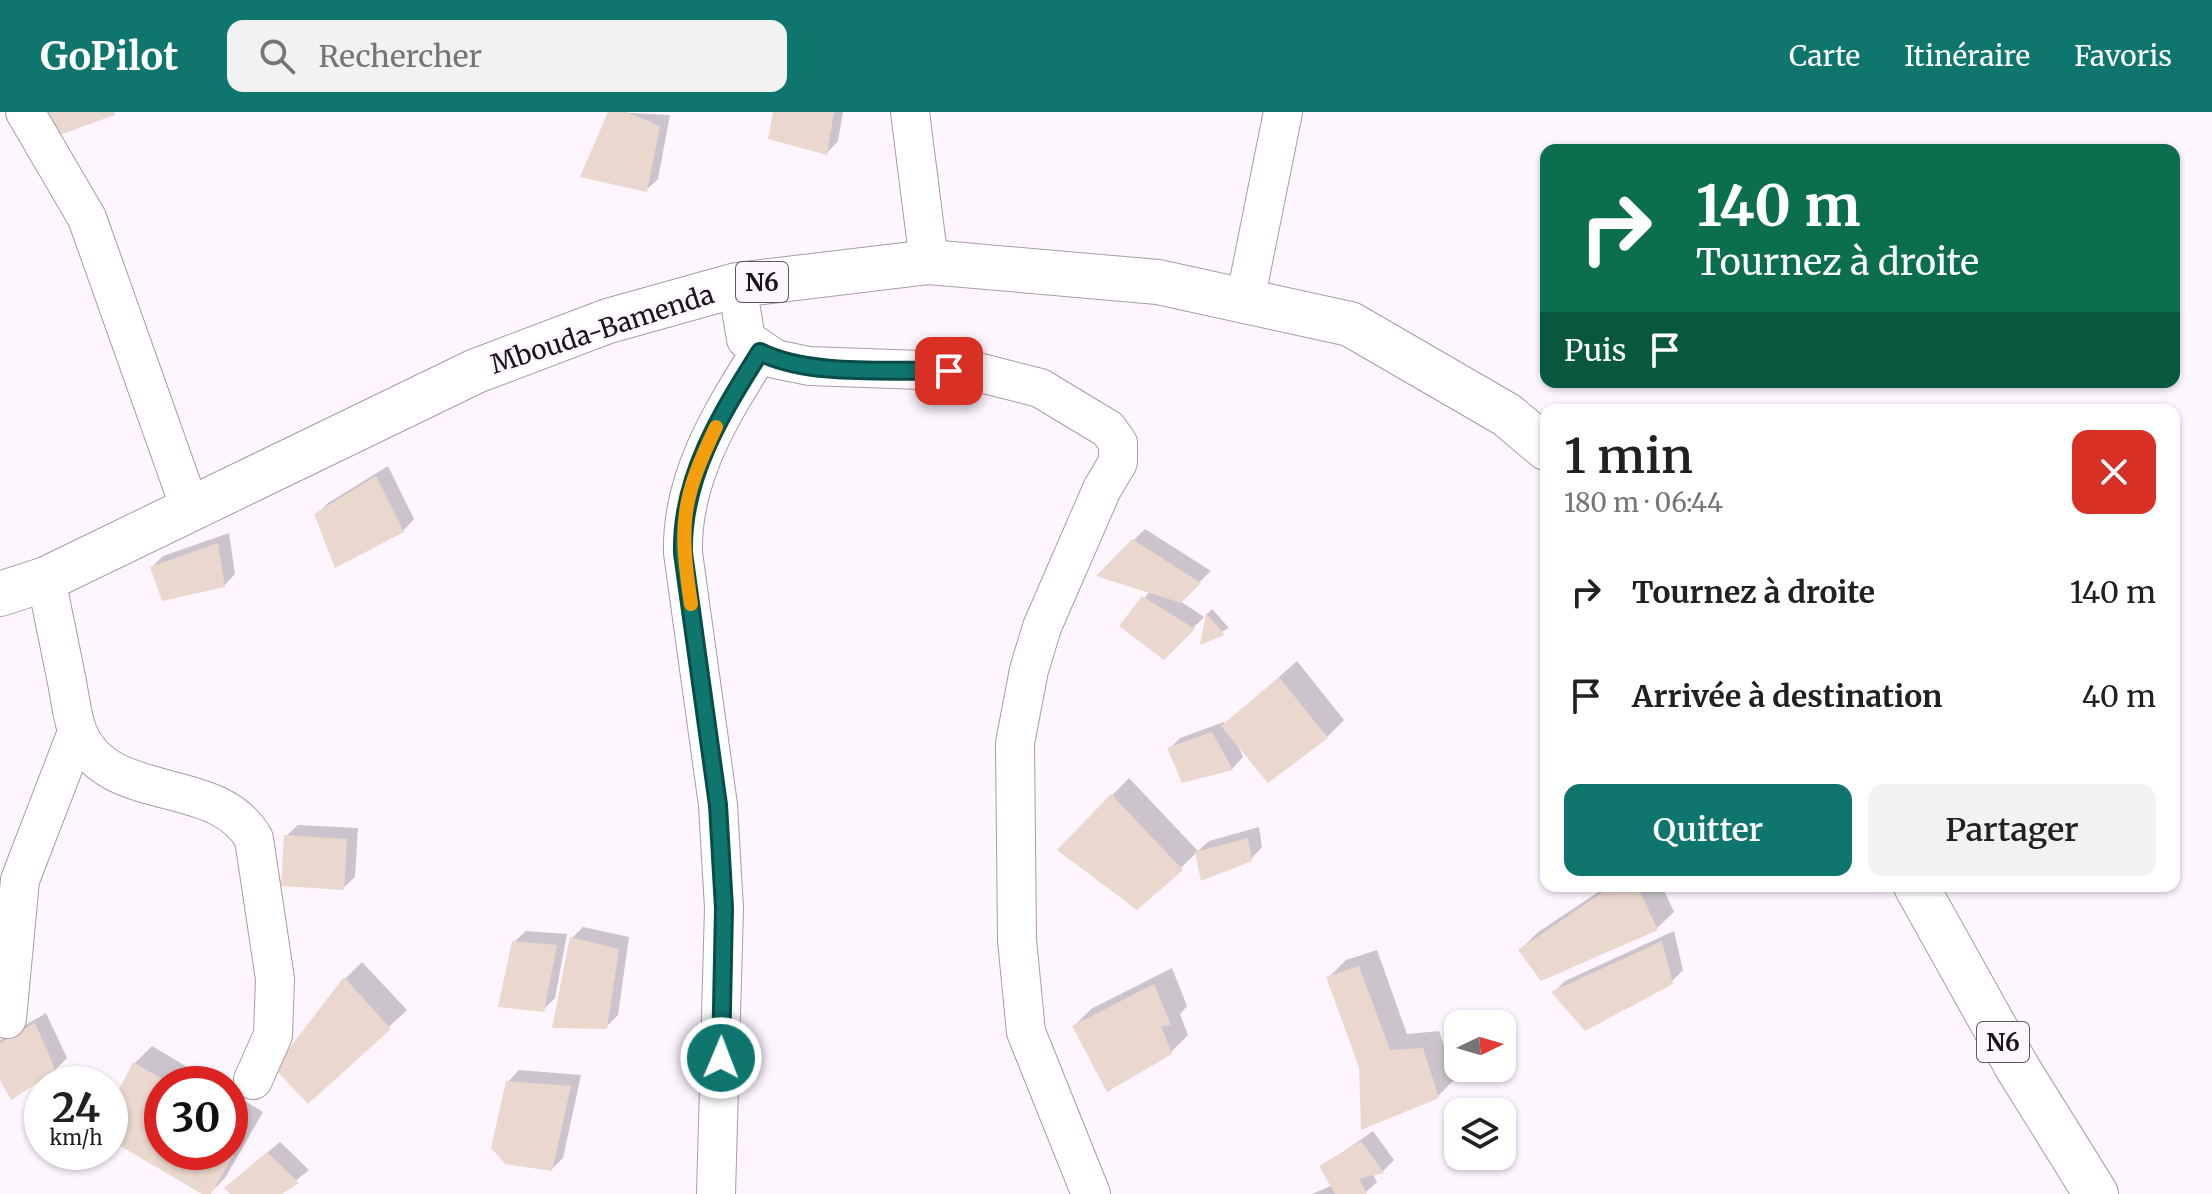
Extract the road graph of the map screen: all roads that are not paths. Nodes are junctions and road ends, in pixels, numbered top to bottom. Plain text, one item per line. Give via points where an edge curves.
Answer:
1 (25, 112) edge
2 (910, 112) edge
3 (1283, 112) edge
4 (929, 262) junction
5 (737, 285) junction
6 (1245, 301) junction
7 (760, 352) junction
8 (1540, 443) edge
9 (190, 508) junction
10 (46, 579) junction
11 (0, 594) edge
12 (77, 732) junction
13 (1919, 892) edge
14 (7, 1019) dead end
15 (253, 1080) dead end
16 (716, 1194) edge
17 (1091, 1194) edge
18 (2096, 1194) edge

1 - 9 street via 87,218
2 - 4 street
3 - 6 street
4 - 5 highway, Mbouda-Bamenda / N6
4 - 6 highway, Mbouda-Bamenda / N6 via 1158,282
5 - 7 street via 746,339
5 - 9 highway, Mbouda-Bamenda / N6 via 608,321 476,371
6 - 8 highway, Mbouda-Bamenda / N6 via 1350,324 1507,415
7 - 16 street via 725,407 696,468 682,523 718,805 724,908
7 - 17 street via 809,366 1001,377 1040,388 1108,429 1118,443 1118,462 1042,627 1015,743 1017,940 1026,1032
9 - 10 highway, Mbouda-Bamenda / N6
10 - 11 highway, Mbouda-Bamenda / N6
10 - 12 street
12 - 14 street via 20,880
12 - 15 street via 95,756 126,779 218,803 246,824 254,839 275,979 273,1035
13 - 18 highway, N6 via 2017,1067

